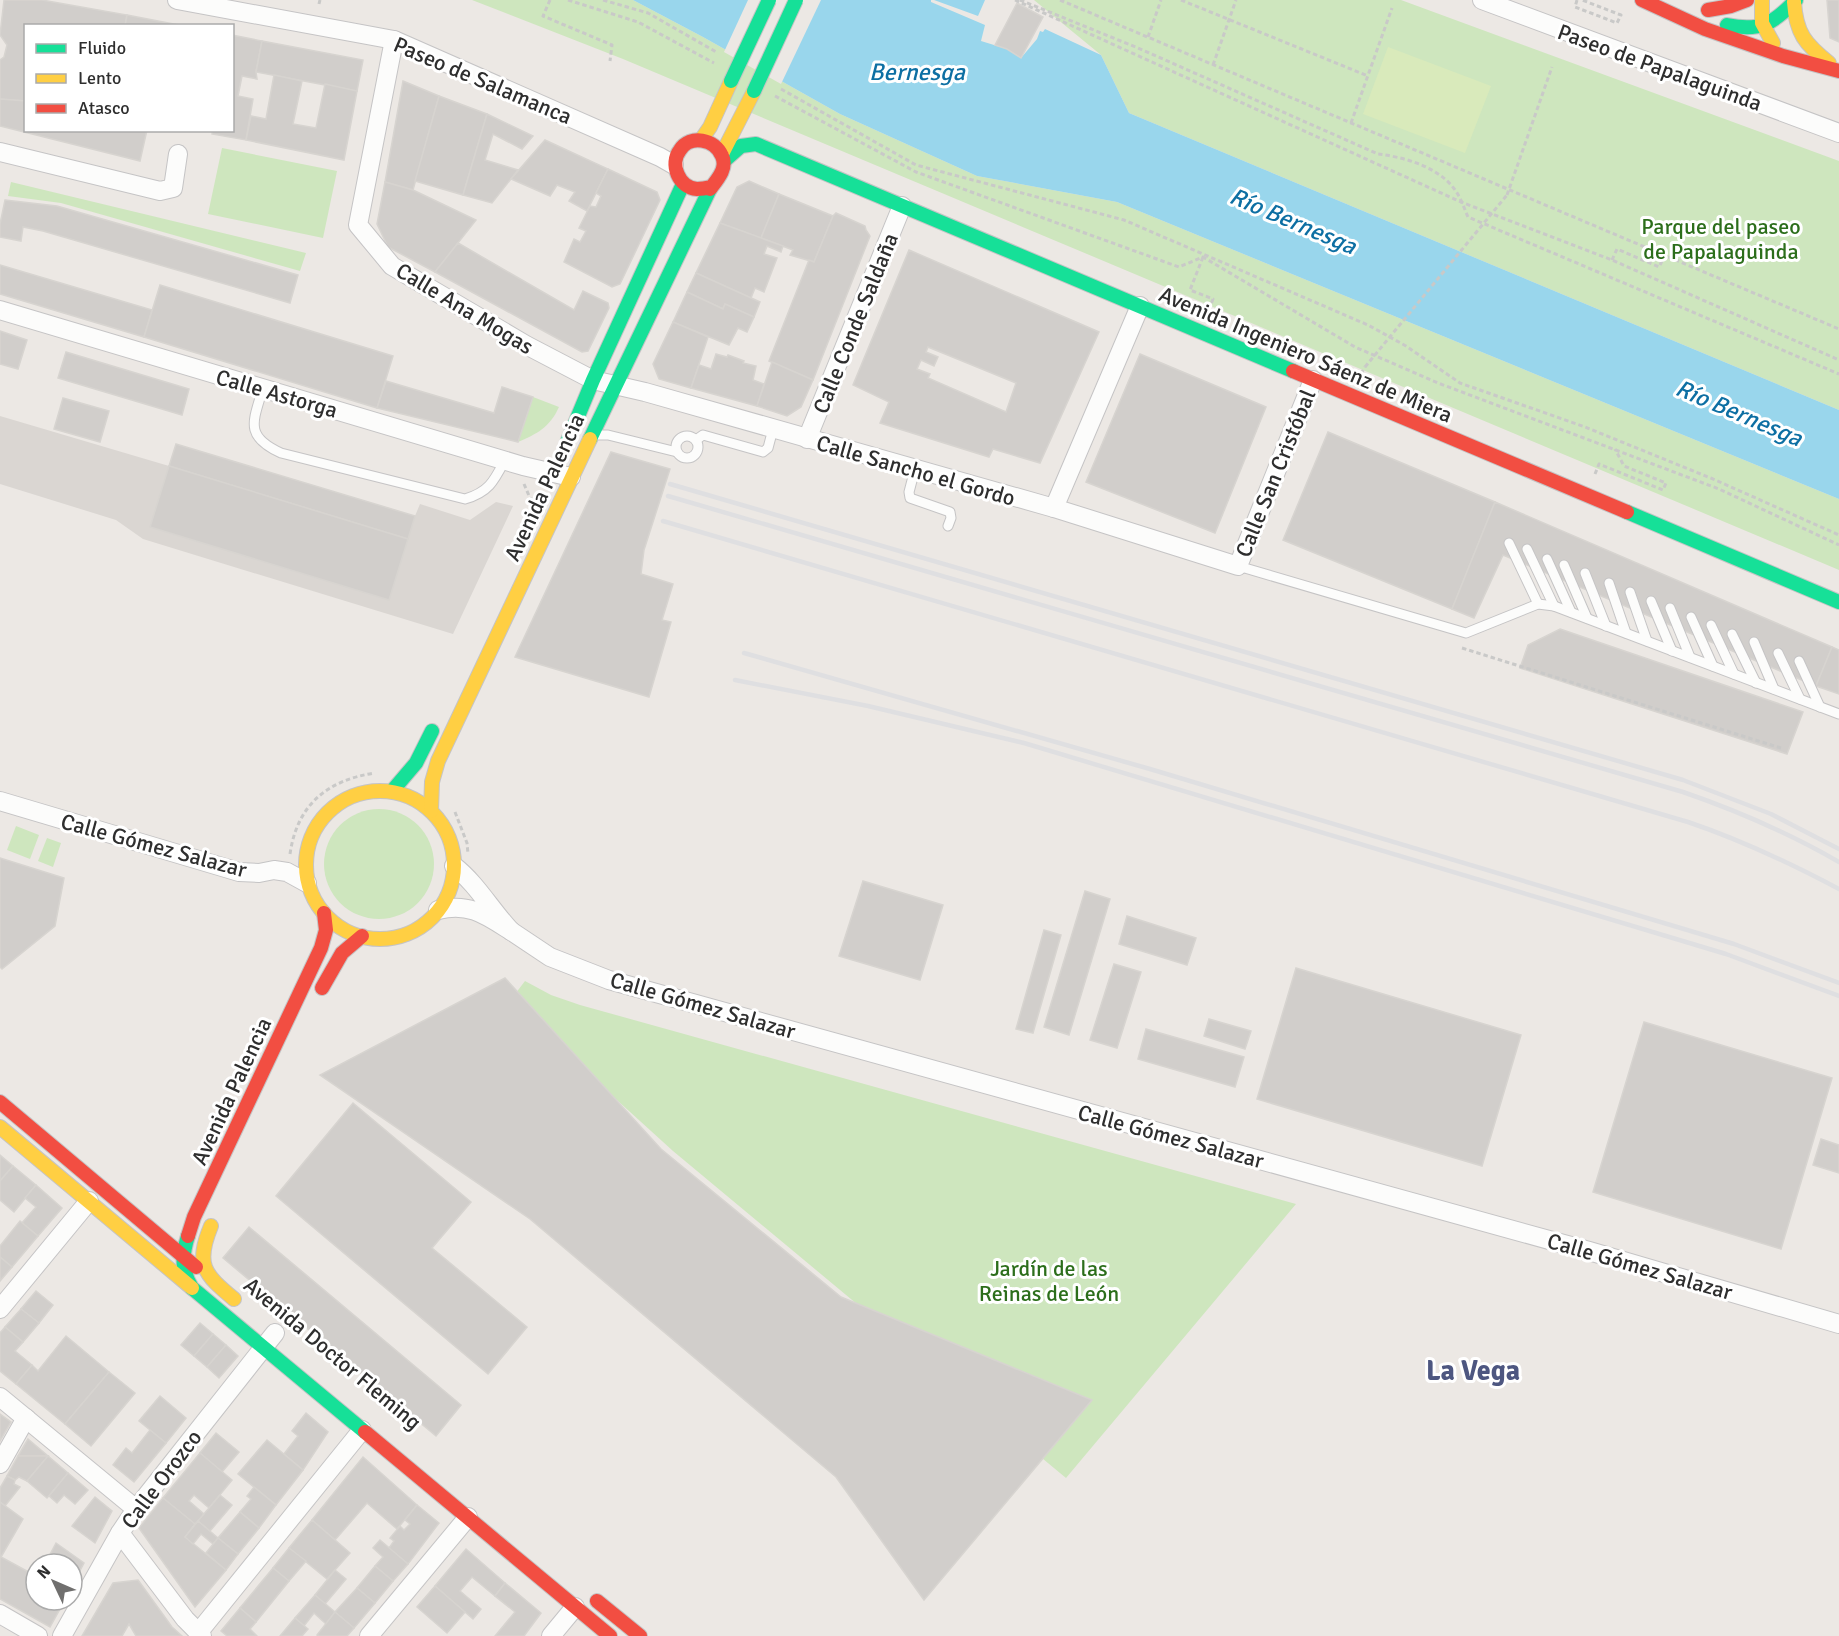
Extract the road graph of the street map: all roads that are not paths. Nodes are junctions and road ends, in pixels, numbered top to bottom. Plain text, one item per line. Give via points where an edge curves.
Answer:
1 (177, 0) edge
2 (770, 0) edge
3 (796, 0) edge
4 (1482, 0) edge
5 (1642, 0) edge
6 (1747, 0) edge
7 (1762, 0) edge
8 (1795, 1) edge
9 (1670, 13) junction
10 (1763, 28) junction
11 (393, 40) junction
12 (1783, 56) junction
13 (1836, 67) edge
14 (744, 111) junction
15 (1839, 133) edge
16 (701, 140) junction
17 (756, 144) junction
18 (0, 152) edge
19 (178, 154) dead end
20 (723, 158) junction
21 (674, 165) junction
22 (683, 184) junction
23 (711, 187) junction
24 (902, 206) junction
25 (1140, 306) junction
26 (0, 310) edge
27 (593, 380) junction
28 (1313, 380) junction
29 (615, 384) junction
30 (263, 388) junction
31 (773, 429) junction
32 (591, 435) junction
33 (807, 439) junction
34 (696, 440) junction
35 (677, 452) junction
36 (505, 460) junction
37 (562, 467) junction
38 (915, 469) junction
39 (546, 490) dead end
40 (1054, 508) junction
41 (948, 526) dead end
42 (1509, 543) dead end
43 (1527, 549) dead end
44 (1547, 559) dead end
45 (1564, 565) dead end
46 (1238, 566) junction
47 (1585, 573) dead end
48 (1609, 583) dead end
49 (1630, 591) dead end
50 (1652, 601) dead end
51 (1839, 602) edge
52 (1538, 604) junction
53 (1554, 606) junction
54 (1670, 608) dead end
55 (1571, 612) junction
56 (1691, 617) dead end
57 (1587, 618) junction
58 (1712, 625) dead end
59 (1606, 626) junction
60 (1626, 633) junction
61 (1732, 634) dead end
62 (1647, 641) junction
63 (1754, 642) dead end
64 (1672, 651) junction
65 (1778, 653) dead end
66 (1690, 657) junction
67 (1799, 661) dead end
68 (1713, 666) junction
69 (1734, 674) junction
70 (1756, 682) junction
71 (1774, 689) junction
72 (1800, 699) junction
73 (1820, 707) junction
74 (1839, 714) edge
75 (436, 723) dead end
76 (393, 790) junction
77 (1, 805) edge
78 (431, 811) junction
79 (461, 872) junction
80 (307, 883) junction
81 (438, 910) junction
82 (324, 913) junction
83 (511, 931) junction
84 (362, 936) junction
85 (315, 1004) dead end
86 (0, 1102) edge
87 (0, 1127) edge
88 (89, 1201) junction
89 (219, 1208) dead end
90 (194, 1217) junction
91 (154, 1232) junction
92 (183, 1256) junction
93 (208, 1277) junction
94 (192, 1288) junction
95 (0, 1309) edge
96 (249, 1311) dead end
97 (1839, 1324) edge
98 (275, 1333) dead end
99 (264, 1348) junction
100 (0, 1397) edge
101 (26, 1418) junction
102 (362, 1430) junction
103 (0, 1464) edge
104 (136, 1509) junction
105 (468, 1517) junction
106 (120, 1533) junction
107 (585, 1590) dead end
108 (575, 1607) junction
109 (0, 1614) edge
110 (200, 1634) edge
111 (38, 1636) edge
112 (62, 1636) edge
113 (369, 1636) edge
114 (551, 1636) edge
115 (610, 1636) edge
116 (640, 1636) edge

1 - 11 street, Paseo de Salamanca
2 - 16 main road, bridge
3 - 14 main road, Avenida Palencia, bridge
4 - 15 street, Paseo de Papalaguinda
5 - 9 main road
6 - 10 main road via 1704,9
7 - 10 main road
8 - 10 main road
8 - 13 main road via 1795,23 1802,37
9 - 10 main road via 1692,12 1738,28
9 - 12 main road
10 - 12 main road
10 - 13 main road
11 - 21 street, Paseo de Salamanca
11 - 27 street, Calle Ana Mogas via 358,225 392,266
12 - 13 main road
14 - 17 main road
14 - 20 main road, Avenida Palencia
16 - 20 main road via 713,144
16 - 21 main road via 680,150
17 - 20 main road via 741,146
17 - 24 main road, Avenida Ingeniero Sáenz de Miera
18 - 19 street via 160,192 172,188
20 - 23 main road, Avenida Palencia via 722,176
21 - 22 main road
22 - 23 main road via 697,189
22 - 27 main road
23 - 29 main road, Avenida Palencia
24 - 25 main road, Avenida Ingeniero Sáenz de Miera
24 - 33 street, Calle Conde Saldaña
25 - 28 main road, Avenida Ingeniero Sáenz de Miera
25 - 40 street
26 - 30 street, Calle Astorga
27 - 29 street, Calle Sancho el Gordo
27 - 37 main road
28 - 46 street, Calle San Cristóbal
28 - 51 main road, Avenida Ingeniero Sáenz de Miera
29 - 31 street, Calle Sancho el Gordo
29 - 32 main road, Avenida Palencia
30 - 36 street, Calle Astorga
30 - 36 lane via 253,420 256,436 281,453 465,499 487,489
31 - 33 street, Calle Sancho el Gordo
31 - 34 lane via 763,452 703,435
32 - 35 lane via 608,435
32 - 37 main road, Avenida Palencia
33 - 38 street, Calle Sancho el Gordo
34 - 35 lane via 690,435 679,438
34 - 35 lane via 698,450 694,456 686,458
36 - 37 street, Calle Astorga
37 - 39 main road, Avenida Palencia
37 - 78 main road, Avenida Palencia via 438,761 432,782
38 - 40 street, Calle Sancho el Gordo
38 - 41 lane via 910,498 950,512
40 - 46 street, Calle Sancho el Gordo
42 - 52 lane
43 - 53 lane
44 - 55 lane
45 - 57 lane
46 - 52 lane via 1466,633
47 - 59 lane
48 - 60 lane
49 - 62 lane
50 - 64 lane
52 - 53 lane
53 - 55 lane
54 - 66 lane
55 - 57 lane
56 - 68 lane
57 - 59 lane
58 - 69 lane
59 - 60 lane
60 - 62 lane
61 - 70 lane
62 - 64 lane
63 - 71 lane
64 - 66 lane
65 - 72 lane
66 - 68 lane
67 - 73 lane
68 - 69 lane
69 - 70 lane
70 - 71 lane
71 - 72 lane
72 - 73 lane
73 - 74 lane
75 - 76 main road via 418,762
76 - 78 main road
76 - 80 main road via 357,794 323,818 306,856
77 - 80 street, Calle Gómez Salazar via 239,872 287,872
78 - 79 main road via 444,827
79 - 81 main road
79 - 83 street, Calle Gómez Salazar
80 - 82 main road
81 - 83 street, Calle Gómez Salazar via 469,908
81 - 84 main road via 423,925 404,935 383,939
82 - 84 main road
82 - 90 main road, Avenida Palencia via 326,930 321,948
83 - 97 street, Calle Gómez Salazar via 550,957 609,980
84 - 85 main road via 335,961
86 - 91 main road, Avenida Doctor Fleming
87 - 88 main road, Avenida Doctor Fleming
88 - 94 main road, Avenida Doctor Fleming
88 - 95 street
89 - 93 main road via 201,1254
90 - 91 main road via 180,1227
90 - 92 main road, Avenida Palencia
91 - 92 main road, Avenida Doctor Fleming
92 - 93 main road, Avenida Doctor Fleming
92 - 94 main road, Avenida Palencia via 183,1274
93 - 96 main road, Avenida Doctor Fleming
94 - 99 main road, Avenida Doctor Fleming
98 - 99 street, Calle Orozco
99 - 102 main road, Avenida Doctor Fleming
99 - 104 street, Calle Orozco
100 - 101 street
101 - 103 street
101 - 104 street
102 - 105 main road, Avenida Doctor Fleming
102 - 110 street
104 - 106 street, Calle Orozco
105 - 108 main road, Avenida Doctor Fleming
105 - 113 street
106 - 110 street
106 - 112 street, Calle Orozco
107 - 116 main road
108 - 114 street
108 - 115 main road, Avenida Doctor Fleming
109 - 111 street

